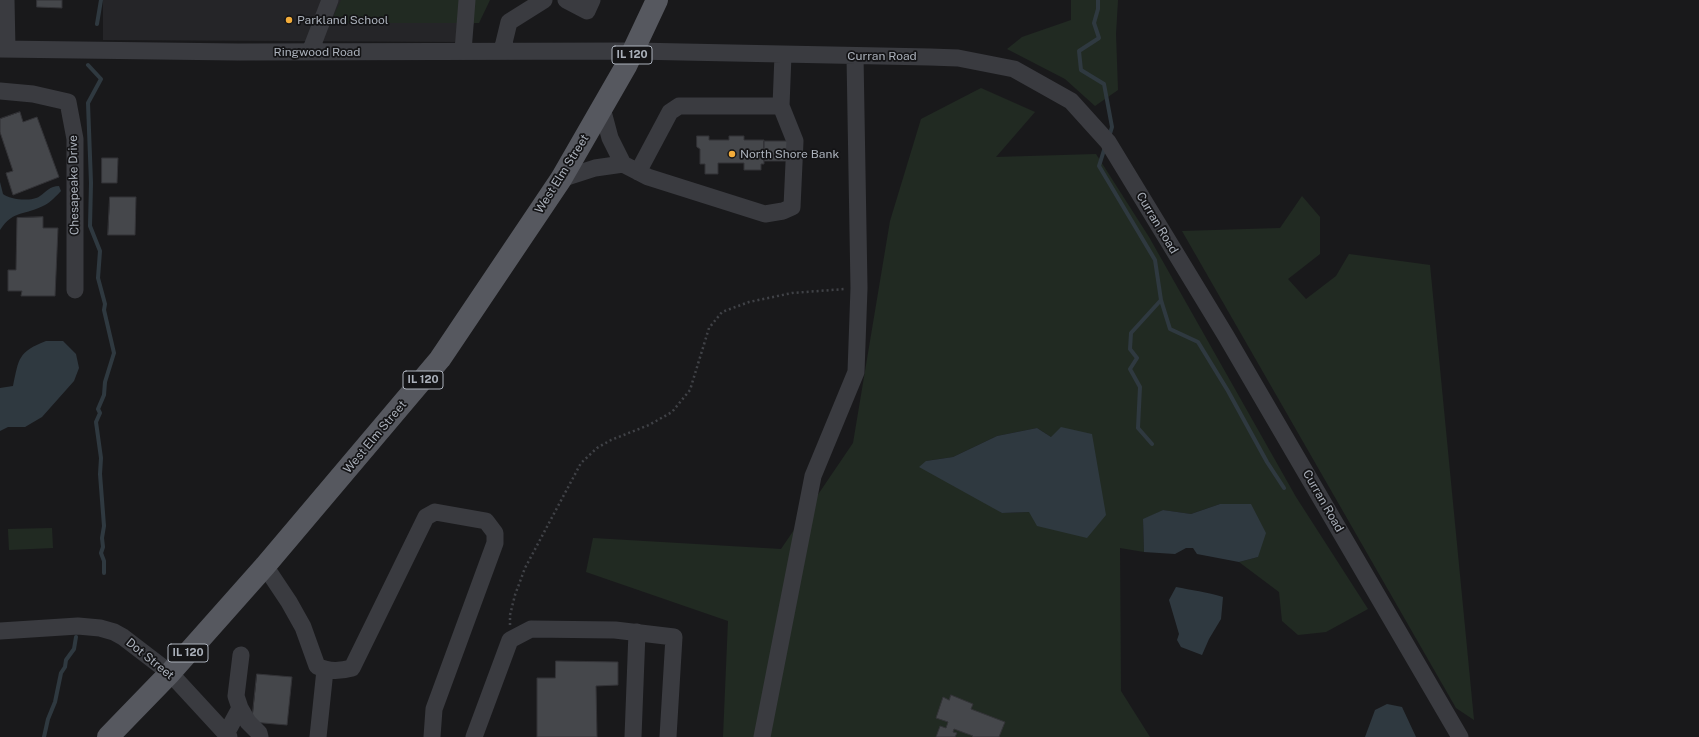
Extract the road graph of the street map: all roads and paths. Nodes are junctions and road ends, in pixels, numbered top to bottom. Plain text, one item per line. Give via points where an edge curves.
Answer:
1 (6, 0) edge
2 (330, 0) edge
3 (467, 0) edge
4 (544, 0) edge
5 (566, 0) edge
6 (592, 0) edge
7 (657, 0) edge
8 (4, 49) edge
9 (463, 51) junction
10 (502, 51) junction
11 (634, 51) junction
12 (310, 52) junction
13 (783, 54) junction
14 (856, 56) junction
15 (0, 91) edge
16 (781, 106) junction
17 (602, 108) junction
18 (631, 168) junction
19 (561, 179) junction
20 (859, 288) junction
21 (75, 290) dead end
22 (265, 566) junction
23 (0, 631) edge
24 (637, 632) junction
25 (510, 640) junction
26 (241, 655) dead end
27 (325, 670) junction
28 (170, 673) junction
29 (240, 708) junction
30 (228, 736) edge
31 (108, 737) edge
32 (260, 737) edge
33 (318, 737) edge
34 (432, 737) edge
35 (474, 737) edge
36 (633, 737) edge
37 (668, 737) edge
38 (762, 737) edge
39 (1460, 737) edge

1 - 8 street
2 - 12 street
3 - 9 street
4 - 10 street via 509,22
5 - 6 street via 586,11
7 - 11 main road, West Elm Street / IL 120
8 - 12 street, Ringwood Road
9 - 10 street, Ringwood Road
9 - 12 street, Ringwood Road
10 - 11 street, Ringwood Road
11 - 13 street, Curran Road
11 - 17 main road, West Elm Street / IL 120
13 - 14 street, Curran Road
13 - 16 street
14 - 20 street
14 - 39 street, Curran Road via 958,58 1014,69 1071,101 1108,142 1226,336
15 - 21 street, Chesapeake Drive via 33,94 68,102 75,139
16 - 18 street via 679,106 670,112
16 - 18 street via 795,141 792,207 783,212 765,214 648,177
17 - 18 street via 610,138
17 - 19 main road, West Elm Street / IL 120
18 - 19 street via 595,168
19 - 22 main road, West Elm Street / IL 120 via 440,359
20 - 25 path via 792,293 749,302 722,312 709,328 690,390 672,412 649,425 611,440 597,448 581,463 525,568 510,615
20 - 38 street via 856,372 813,476
22 - 27 street via 303,627 317,666
22 - 28 main road, West Elm Street / IL 120
23 - 28 street, Dot Street via 78,626 100,628 123,637
24 - 25 street via 531,629
24 - 36 street
24 - 37 street via 674,637
25 - 35 street
26 - 29 street via 236,696
27 - 33 street
27 - 34 street via 352,668 426,517 435,512 486,521 495,532 495,543 434,709
28 - 30 street, Dot Street
28 - 31 main road, West Elm Street / IL 120
29 - 30 street
29 - 32 street

